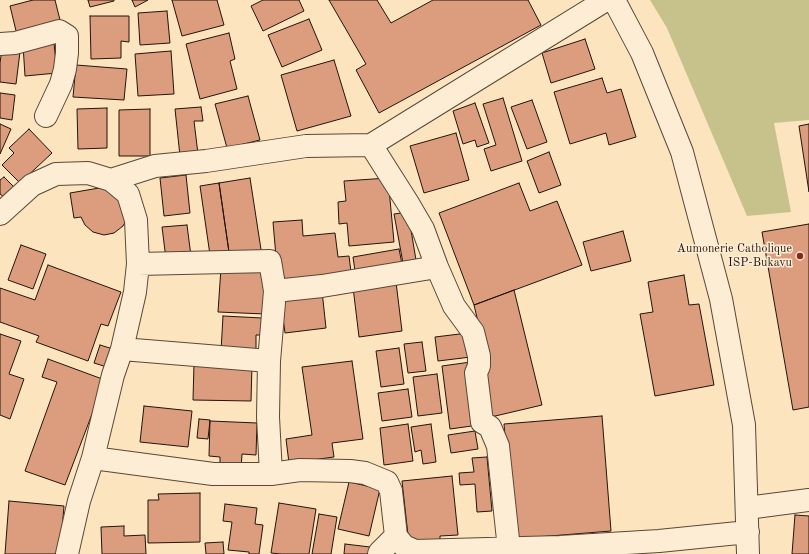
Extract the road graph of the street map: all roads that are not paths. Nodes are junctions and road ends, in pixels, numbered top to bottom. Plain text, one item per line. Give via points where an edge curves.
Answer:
1 (606, 0) edge
2 (614, 0) edge
3 (0, 44) edge
4 (46, 116) dead end
5 (371, 146) junction
6 (110, 180) junction
7 (0, 214) edge
8 (138, 264) junction
9 (437, 268) junction
10 (275, 292) junction
11 (122, 349) junction
12 (269, 361) junction
13 (93, 458) junction
14 (271, 474) junction
15 (809, 500) edge
16 (747, 508) junction
17 (748, 532) junction
18 (396, 536) junction
19 (509, 549) junction
20 (67, 554) edge
21 (379, 554) edge
22 (748, 554) edge

1 - 5 street
2 - 16 street via 642,53 682,152 721,299 744,424
3 - 4 street via 15,43 59,31 67,36 68,53 65,69
5 - 6 street via 306,146 155,166
5 - 9 street via 423,229
6 - 7 street via 88,173 56,174 32,185
6 - 8 street via 128,194 136,220
8 - 10 street via 270,261
8 - 11 street via 135,292
9 - 10 street
9 - 19 street via 454,306 473,332 480,356 476,373 482,422 490,427 498,446
10 - 12 street
11 - 12 street
11 - 13 street via 113,375
12 - 14 street
13 - 14 street via 213,474
13 - 20 street via 79,501
14 - 18 street via 300,470 350,471 365,473 387,482 391,491
15 - 16 street
16 - 17 street
17 - 19 street via 659,541
17 - 22 street
18 - 19 street via 404,546 414,551
18 - 21 street

